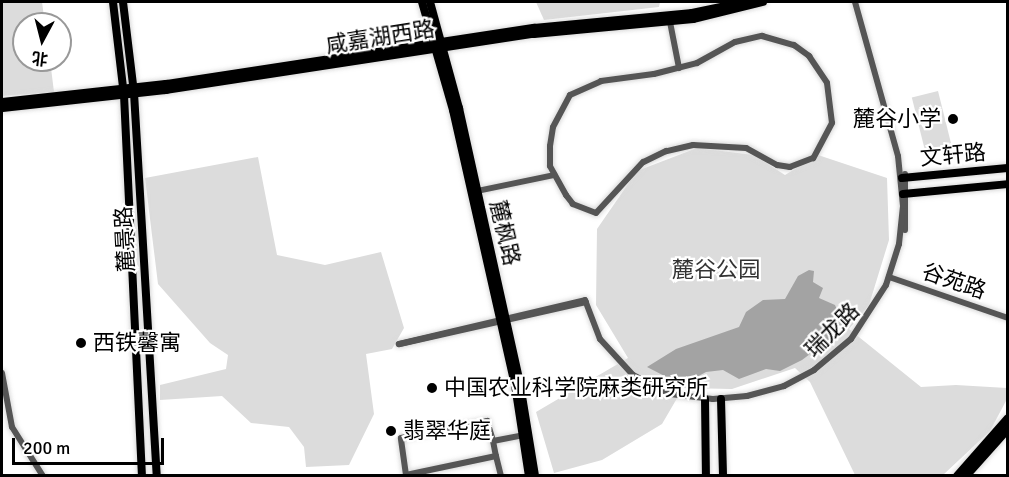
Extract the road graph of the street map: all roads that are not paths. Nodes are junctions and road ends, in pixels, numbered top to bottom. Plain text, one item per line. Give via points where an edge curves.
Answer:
1 (113, 2) edge
2 (123, 2) edge
3 (422, 2) edge
4 (430, 2) edge
5 (744, 2) edge
6 (763, 2) edge
7 (857, 2) edge
8 (670, 22) junction
9 (438, 43) junction
10 (679, 68) junction
11 (134, 91) junction
12 (123, 92) junction
13 (2, 102) edge
14 (2, 108) edge
15 (1008, 168) edge
16 (554, 175) junction
17 (904, 178) junction
18 (1008, 184) edge
19 (477, 191) junction
20 (905, 194) junction
21 (891, 276) junction
22 (1008, 316) edge
23 (503, 318) junction
24 (2, 373) edge
25 (705, 400) junction
26 (721, 400) junction
27 (1008, 418) edge
28 (1008, 429) edge
29 (523, 435) junction
30 (494, 441) junction
31 (496, 456) junction
32 (406, 475) edge
33 (43, 476) edge
34 (142, 476) edge
35 (157, 476) edge
36 (501, 476) edge
37 (529, 476) edge
38 (536, 476) edge
39 (706, 476) edge
40 (723, 476) edge
41 (957, 476) edge
42 (966, 476) edge

1 - 12 main road, 麓景路
2 - 11 main road, 麓景路
3 - 9 main road
4 - 9 main road, 麓枫路
5 - 9 main road, 咸嘉湖西路 via 692,13
6 - 8 main road, 咸嘉湖西路
7 - 17 street, 瑞龙路
8 - 9 main road, 咸嘉湖西路
8 - 10 street
9 - 11 main road, 咸嘉湖西路
9 - 19 main road, 麓枫路
9 - 23 main road
10 - 16 street via 600,81 570,95 553,126 550,146
10 - 16 street via 749,38 762,36 794,45 809,56 827,83 832,112 829,132 813,158 790,167 734,145 693,145 666,151 633,170 596,213 573,204
11 - 12 main road, 咸嘉湖西路
11 - 35 main road, 麓景路
12 - 13 main road, 咸嘉湖西路
12 - 14 main road, 咸嘉湖西路
12 - 34 main road, 麓景路
15 - 17 main road, 文轩路
16 - 19 street
17 - 20 street, 瑞龙路
18 - 20 main road, 文轩路
19 - 23 main road, 麓枫路
20 - 21 street, 瑞龙路
21 - 22 street, 谷苑路
21 - 26 street, 瑞龙路 via 864,329 816,372 767,395
23 - 23 street via 399,344
23 - 25 street, 瑞龙路 via 584,301 600,339 633,375 663,392
23 - 29 main road
23 - 38 main road, 麓枫路
24 - 33 street via 12,427
25 - 26 street, 瑞龙路
25 - 39 main road
26 - 40 main road
27 - 41 main road
28 - 42 main road
29 - 30 street
29 - 37 main road
30 - 31 street
30 - 32 street via 487,421 401,438
31 - 32 street
31 - 36 street

